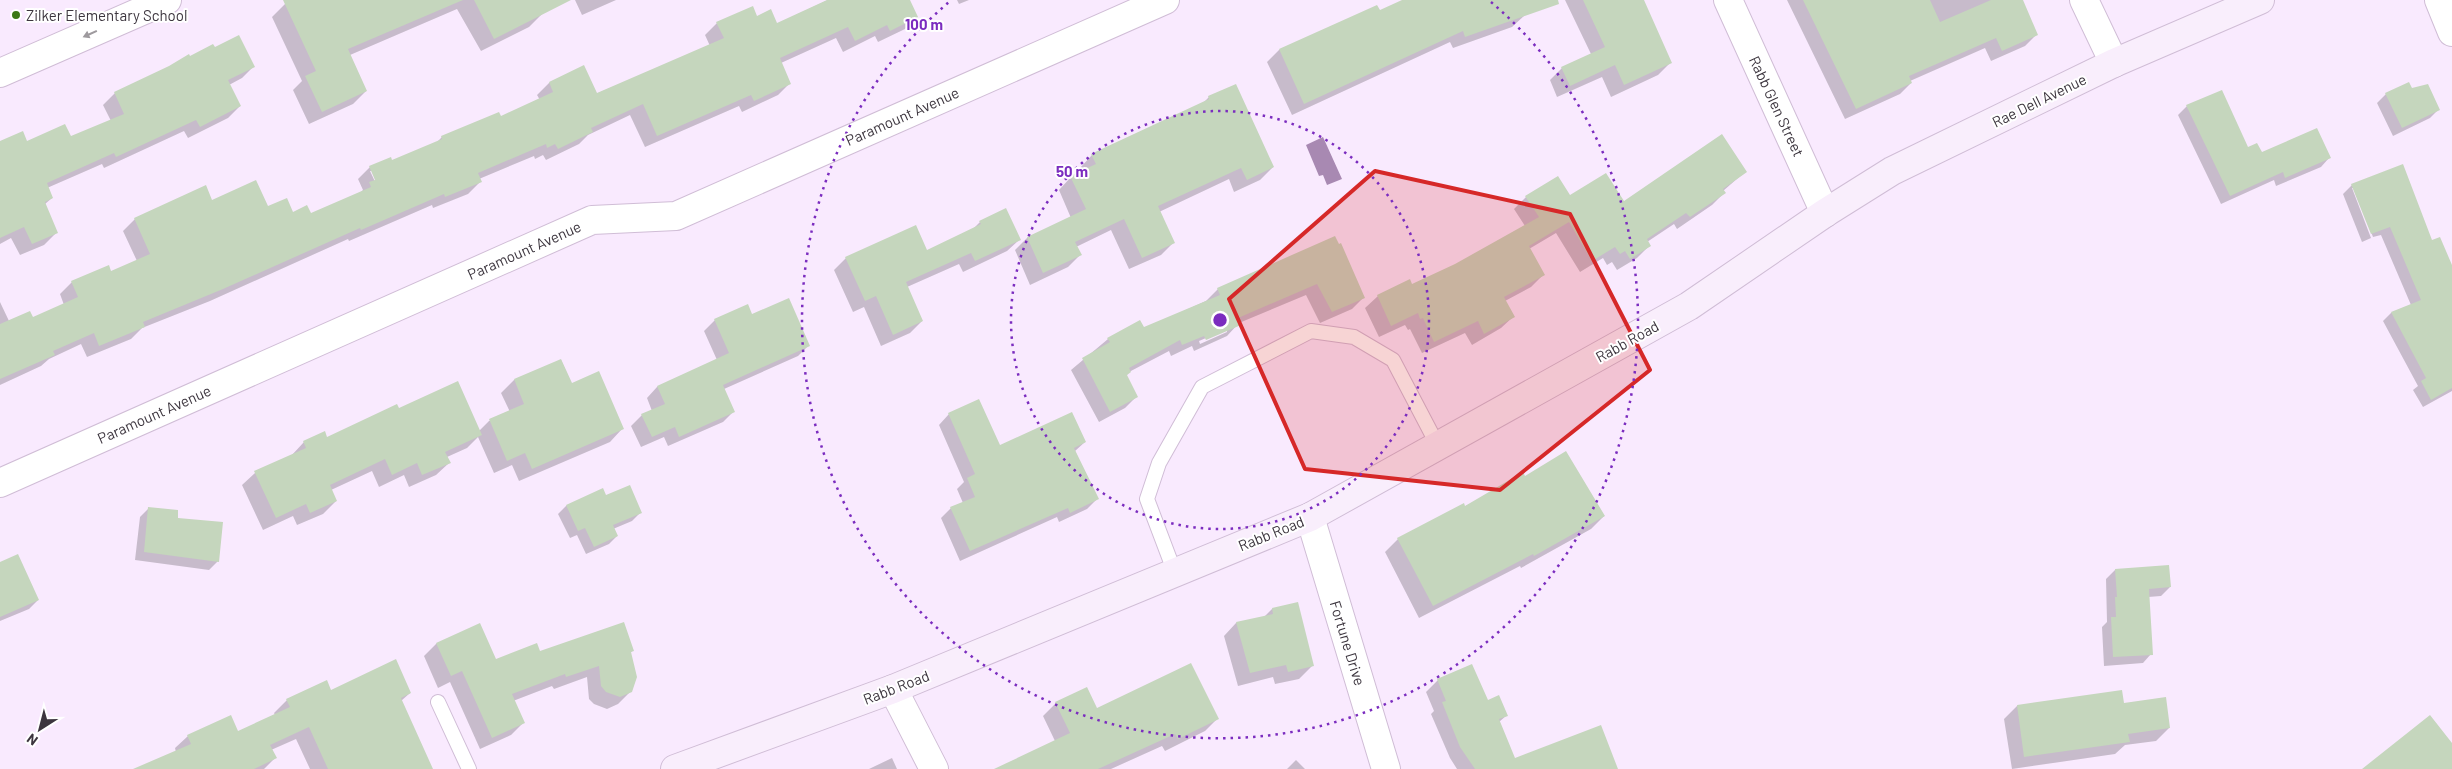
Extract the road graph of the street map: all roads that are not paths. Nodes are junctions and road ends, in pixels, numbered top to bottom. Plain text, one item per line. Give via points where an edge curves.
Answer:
1 (166, 0) edge
2 (1165, 0) edge
3 (1728, 0) edge
4 (2084, 0) edge
5 (2260, 0) edge
6 (2438, 0) edge
7 (2452, 32) edge
8 (2114, 63) junction
9 (0, 73) edge
10 (1825, 213) junction
11 (1438, 446) junction
12 (0, 483) edge
13 (1310, 517) junction
14 (1175, 572) junction
15 (893, 689) junction
16 (438, 702) dead end
17 (469, 769) edge
18 (675, 769) edge
19 (934, 769) edge
20 (1386, 769) edge

1 -> 9 street
2 - 12 street, Paramount Avenue via 676,216 592,220
3 - 10 street, Rabb Glen Street
4 - 8 street
5 - 8 street, Rae Dell Avenue
6 - 7 street
8 - 10 street, Rae Dell Avenue via 1892,171
10 - 11 street, Rabb Road via 1690,306
11 - 13 street, Rabb Road
11 - 14 lane via 1393,360 1354,337 1311,331 1202,387 1158,463 1147,499
13 - 14 street, Rabb Road
13 - 20 street, Fortune Drive
14 - 15 street, Rabb Road
15 - 18 street, Rabb Road
15 - 19 street
16 - 17 lane

